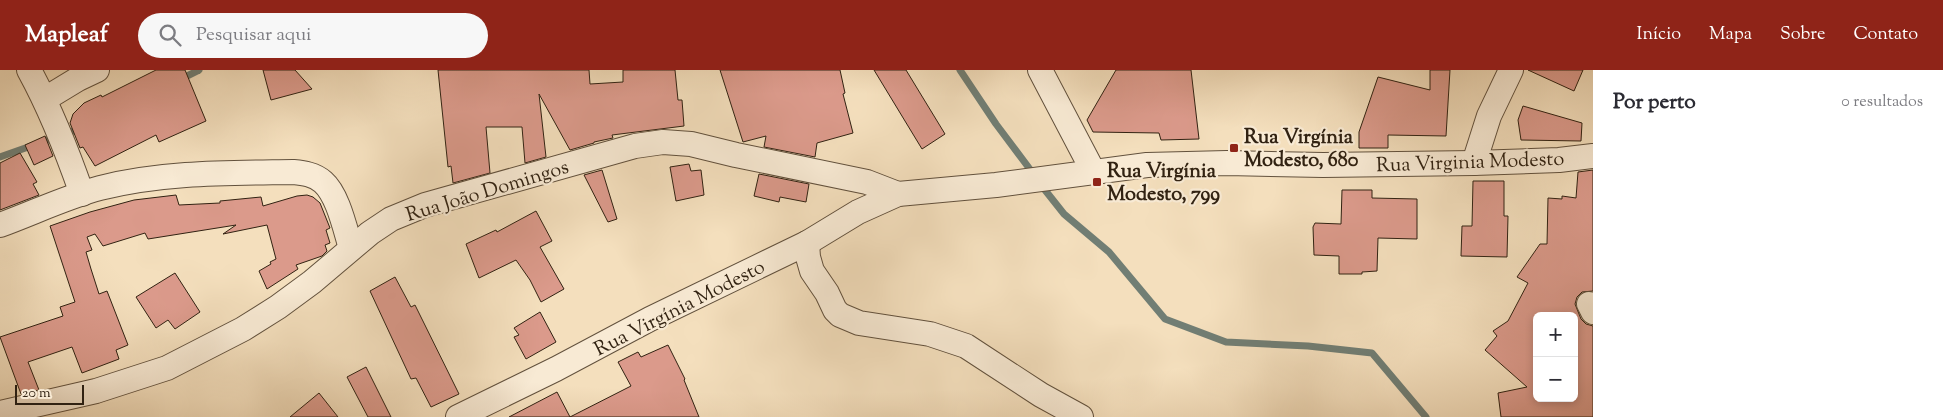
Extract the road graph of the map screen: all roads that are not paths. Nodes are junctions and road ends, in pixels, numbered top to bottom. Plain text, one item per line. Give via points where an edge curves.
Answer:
1 (29, 70) edge
2 (97, 70) edge
3 (1040, 70) edge
4 (1511, 70) edge
5 (45, 99) junction
6 (1593, 156) edge
7 (1474, 163) junction
8 (1093, 172) junction
9 (82, 194) junction
10 (898, 194) junction
11 (0, 225) edge
12 (807, 243) junction
13 (351, 248) junction
14 (0, 413) edge
15 (458, 417) edge
16 (1081, 417) edge

1 - 5 street
2 - 5 street
3 - 8 street
4 - 7 street via 1489,116
5 - 9 street
6 - 7 street, Rua Virginia Modesto
7 - 8 street, Rua Virginia Modesto via 1175,163
8 - 10 street, Rua Virginia Modesto
9 - 11 street
9 - 13 street via 99,188 173,176 311,174 323,182 332,195
10 - 12 street, Rua Virgínia Modesto via 858,212
10 - 13 street, Rua João Domingos via 867,182 818,171 691,144 663,142 635,146 425,205 391,219
12 - 15 street, Rua Virgínia Modesto
12 - 16 street via 812,271 840,315 859,323 930,334 966,346
13 - 14 street, Rua João Domingos via 312,282 243,330 167,368 96,391

